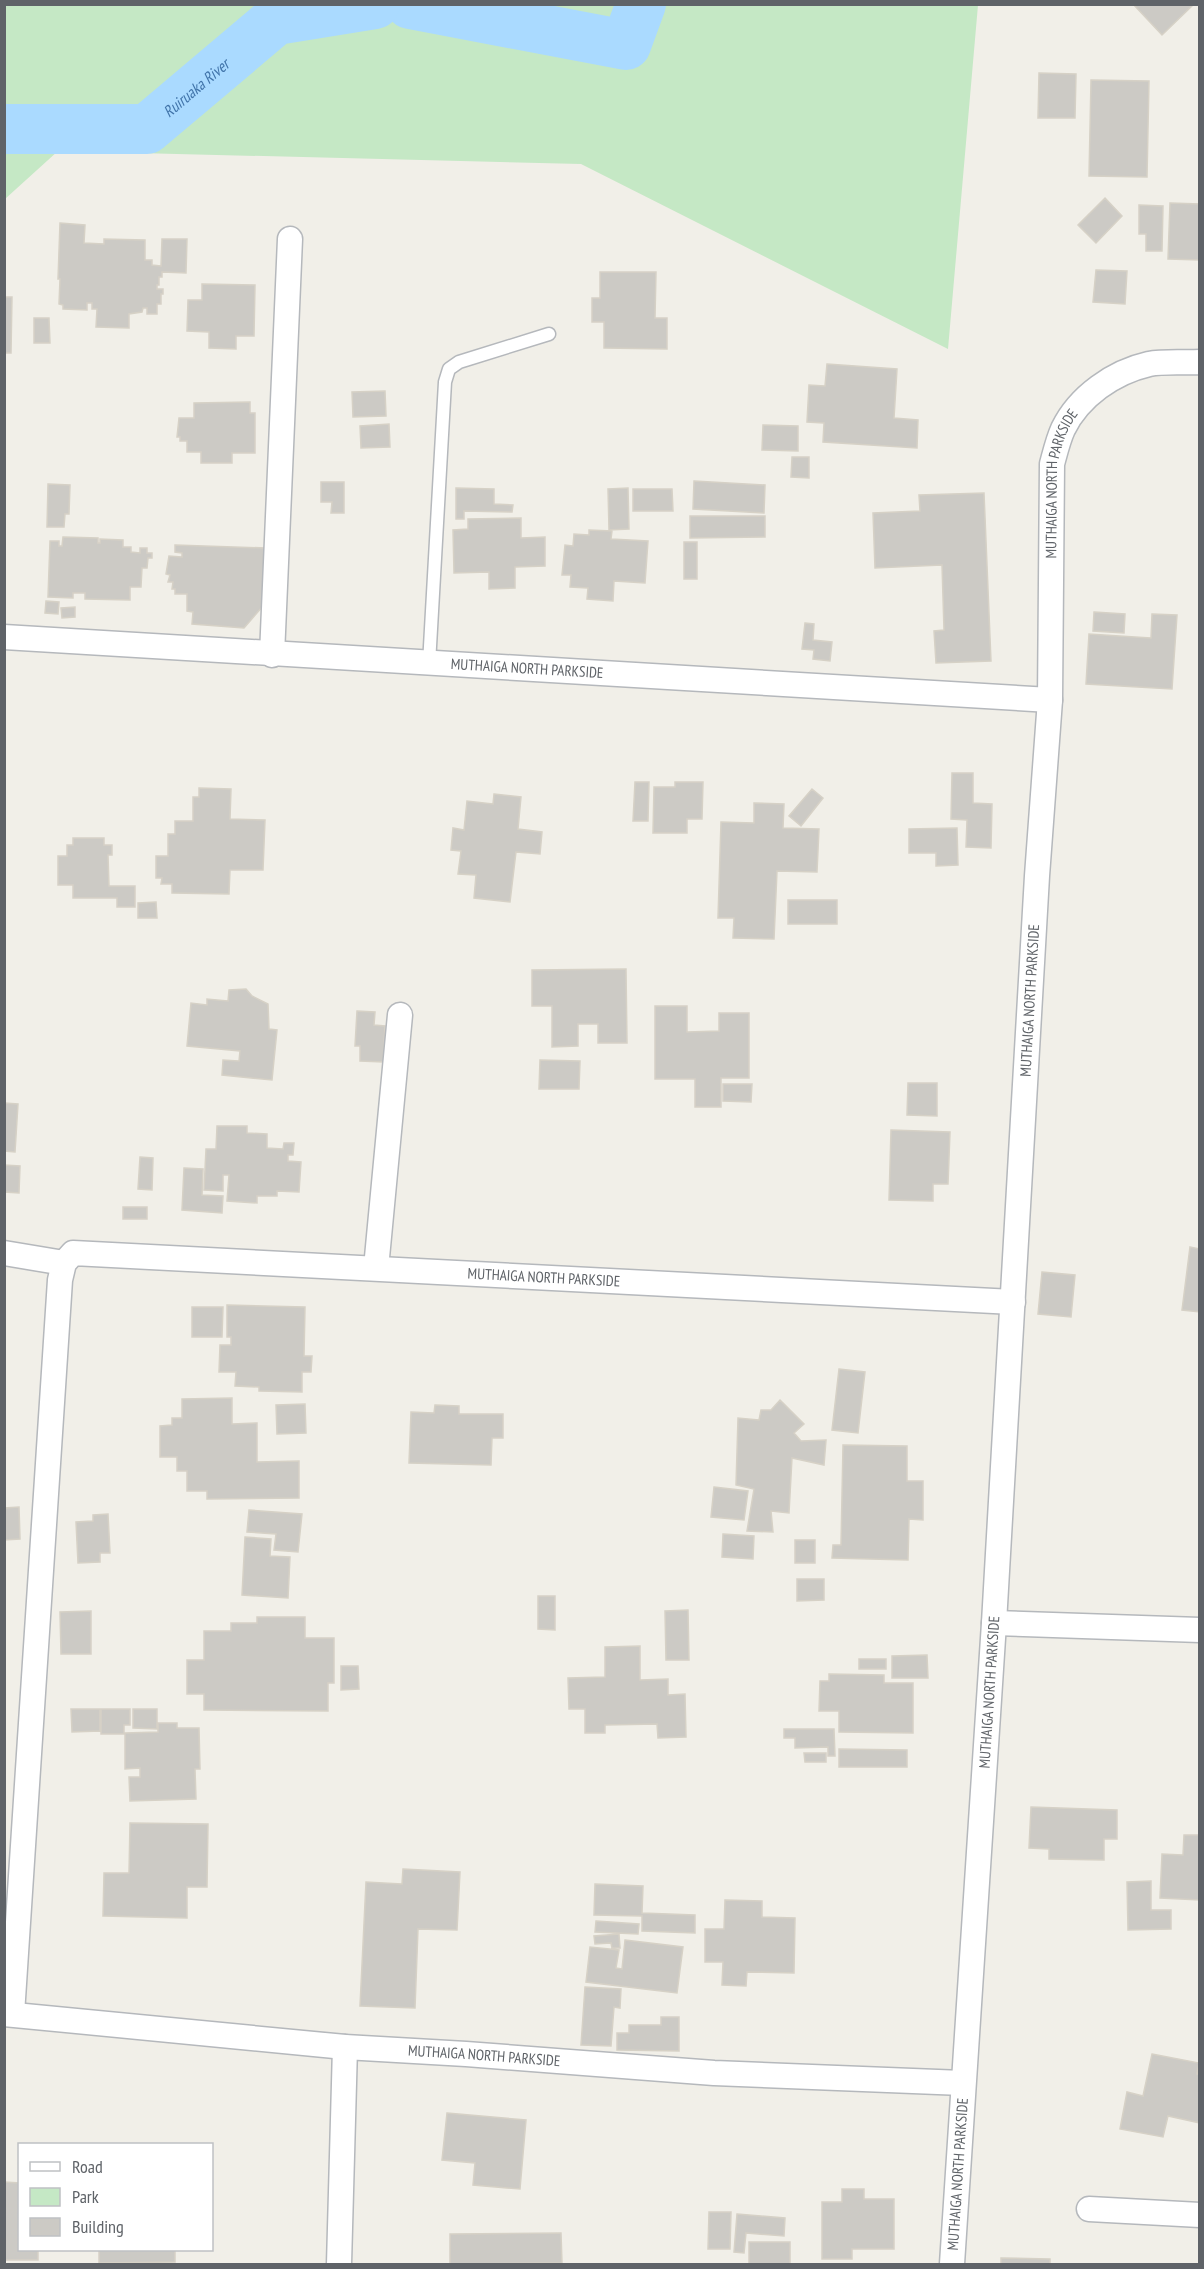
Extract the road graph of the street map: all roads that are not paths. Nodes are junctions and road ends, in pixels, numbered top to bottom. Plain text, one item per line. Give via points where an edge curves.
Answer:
1 (290, 239) dead end
2 (549, 334) dead end
3 (1200, 363) edge
4 (4, 637) edge
5 (272, 655) junction
6 (429, 664) junction
7 (1050, 700) junction
8 (400, 1015) dead end
9 (4, 1253) edge
10 (69, 1258) junction
11 (376, 1268) junction
12 (1013, 1302) junction
13 (994, 1623) junction
14 (1200, 1630) edge
15 (8, 2014) edge
16 (345, 2047) junction
17 (963, 2083) junction
18 (1089, 2209) dead end
19 (1200, 2215) edge
20 (339, 2265) edge
21 (952, 2265) edge

1 - 5 street
2 - 6 lane via 459,362 449,369 445,382
3 - 7 street, MUTHAIGA NORTH PARKSIDE via 1151,364 1122,373 1087,397 1064,429 1052,464
4 - 5 street, MUTHAIGA NORTH PARKSIDE
5 - 6 street, MUTHAIGA NORTH PARKSIDE
6 - 7 street, MUTHAIGA NORTH PARKSIDE
7 - 12 street, MUTHAIGA NORTH PARKSIDE
8 - 11 street
9 - 10 street, MUTHAIGA NORTH PARKSIDE
10 - 11 street, MUTHAIGA NORTH PARKSIDE
10 - 15 street via 59,1304
11 - 12 street, MUTHAIGA NORTH PARKSIDE
12 - 13 street, MUTHAIGA NORTH PARKSIDE
13 - 14 street
13 - 17 street, MUTHAIGA NORTH PARKSIDE
15 - 16 street, MUTHAIGA NORTH PARKSIDE
16 - 17 street, MUTHAIGA NORTH PARKSIDE via 714,2073
16 - 20 street
17 - 21 street, MUTHAIGA NORTH PARKSIDE
18 - 19 street

